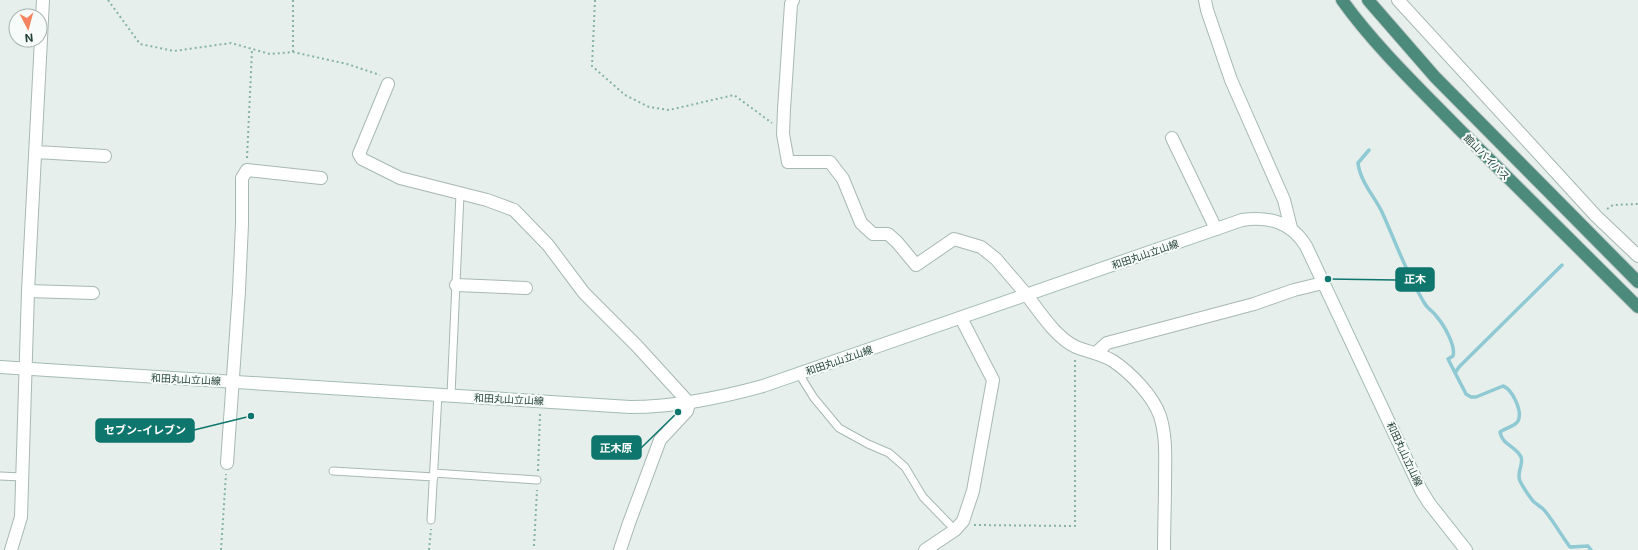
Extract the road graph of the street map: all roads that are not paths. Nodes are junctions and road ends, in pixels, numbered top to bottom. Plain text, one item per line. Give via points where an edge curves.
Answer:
1 (43, 0) edge
2 (794, 0) edge
3 (1197, 0) edge
4 (1342, 0) edge
5 (1368, 0) edge
6 (1398, 0) edge
7 (1206, 5) edge
8 (388, 84) road end
9 (1172, 138) dead end
10 (36, 152) junction
11 (105, 156) dead end
12 (321, 178) dead end
13 (460, 194) junction
14 (1291, 228) junction
15 (1216, 229) junction
16 (1638, 256) edge
17 (1638, 282) edge
18 (1324, 283) junction
19 (456, 285) junction
20 (526, 288) dead end
21 (28, 291) junction
22 (93, 293) dead end
23 (1026, 294) junction
24 (1638, 307) edge
25 (961, 318) junction
26 (1096, 353) junction
27 (0, 367) edge
28 (24, 369) junction
29 (799, 374) junction
30 (232, 382) junction
31 (438, 394) junction
32 (451, 395) junction
33 (689, 402) junction
34 (227, 463) road end
35 (333, 470) dead end
36 (434, 475) junction
37 (0, 476) edge
38 (22, 477) junction
39 (537, 480) dead end
40 (431, 520) road end
41 (957, 528) junction
42 (1462, 549) edge
43 (11, 550) edge
44 (620, 550) edge
45 (925, 550) edge
46 (1164, 550) edge

1 - 10 street
2 - 23 street via 791,4 784,134 788,162 830,162 843,179 861,223 873,234 888,234 916,264 954,239 981,247 996,258
3 - 7 street
4 - 24 highway, 館山バイパス via 1352,15 1440,110
5 - 17 highway, 館山バイパス via 1435,77
6 - 16 street via 1596,216
7 - 14 street via 1231,80 1284,200
8 - 13 street via 360,154 362,159 400,178
9 - 15 street
10 - 11 street
10 - 21 street
12 - 30 street via 247,170 242,178 242,224
13 - 19 lane
13 - 33 street via 514,210 548,245 584,293
14 - 15 street, 和田丸山立山線 via 1256,218
14 - 18 street, 和田丸山立山線 via 1300,236
15 - 23 street, 和田丸山立山線
18 - 26 street via 1107,343
18 - 42 street, 和田丸山立山線 via 1422,490
19 - 20 street
19 - 32 lane
21 - 22 street
21 - 28 street
23 - 25 street, 和田丸山立山線
23 - 26 street via 1065,340
25 - 29 street, 和田丸山立山線
25 - 41 street via 993,380 973,491 963,521
26 - 46 street via 1112,360 1133,376 1160,415 1165,438
27 - 28 street, 和田丸山立山線
28 - 30 street, 和田丸山立山線
28 - 38 street
29 - 33 street, 和田丸山立山線 via 731,394
29 - 41 lane via 814,398 839,428 889,453 905,467 923,497
30 - 31 street, 和田丸山立山線
30 - 34 street
31 - 32 street, 和田丸山立山線
31 - 36 lane
32 - 33 street, 和田丸山立山線 via 630,407 658,407
33 - 44 street via 687,411 660,440
35 - 36 lane
36 - 39 lane
36 - 40 lane
37 - 38 lane
38 - 43 street via 21,517
41 - 45 street

